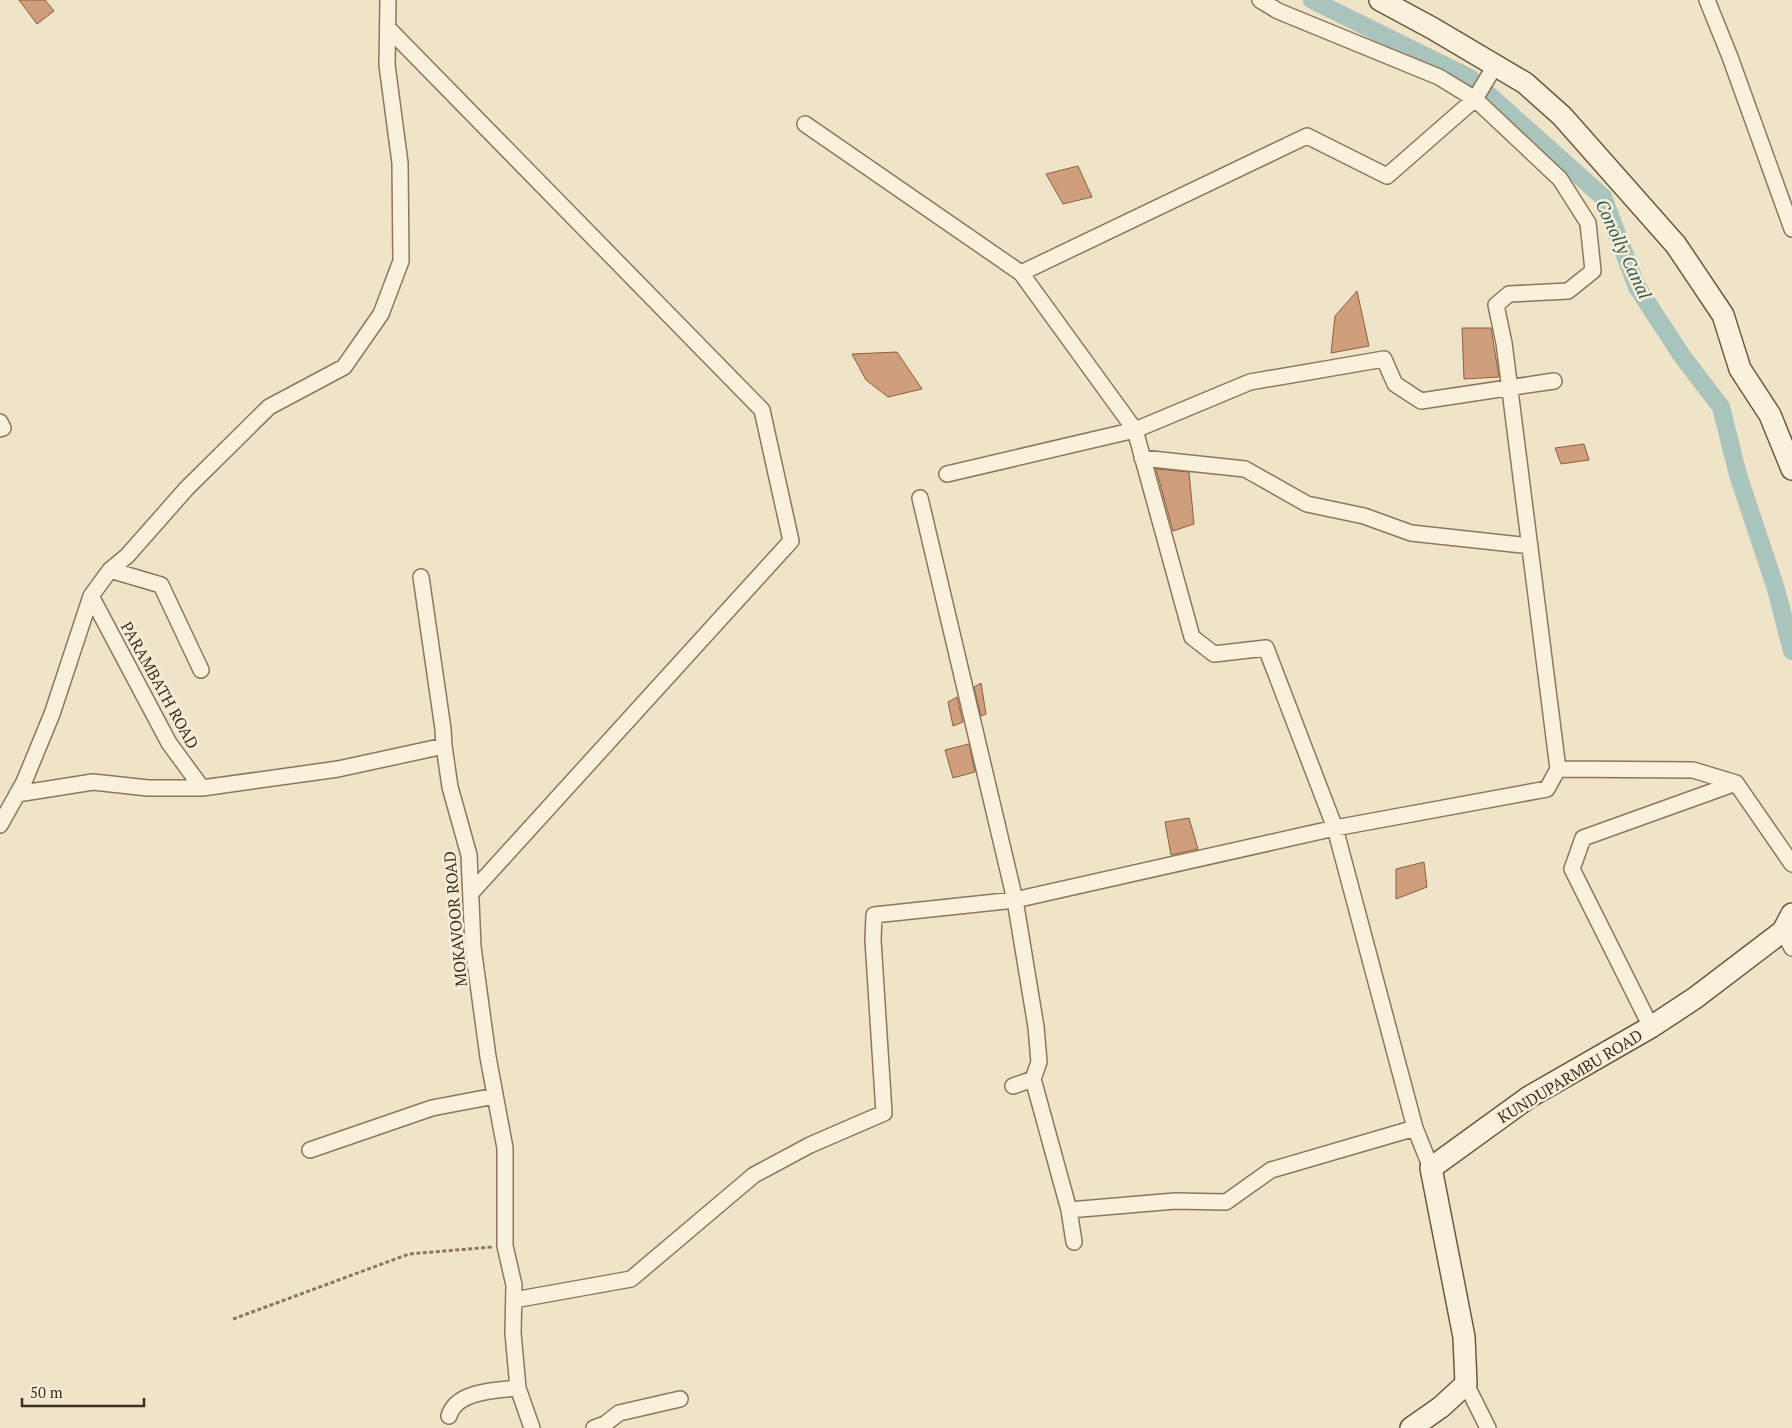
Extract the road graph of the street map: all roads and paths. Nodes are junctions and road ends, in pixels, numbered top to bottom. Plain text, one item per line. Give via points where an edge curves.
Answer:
1 (388, 0) edge
2 (1260, 0) edge
3 (1380, 0) edge
4 (1707, 0) edge
5 (388, 28) junction
6 (1496, 64) junction
7 (1475, 99) junction
8 (805, 124) dead end
9 (1792, 229) edge
10 (1021, 273) junction
11 (1554, 381) dead end
12 (1510, 388) junction
13 (0, 422) edge
14 (0, 429) edge
15 (1134, 430) junction
16 (1142, 458) junction
17 (1792, 469) edge
18 (947, 474) dead end
19 (920, 498) dead end
20 (1530, 546) junction
21 (110, 570) junction
22 (421, 577) dead end
23 (91, 596) junction
24 (201, 670) dead end
25 (444, 746) junction
26 (1558, 769) junction
27 (1736, 783) junction
28 (202, 788) junction
29 (17, 794) junction
30 (0, 826) edge
31 (1335, 828) junction
32 (1792, 864) edge
33 (471, 893) junction
34 (1015, 900) junction
35 (1789, 931) edge
36 (1651, 1027) junction
37 (1033, 1079) junction
38 (1013, 1086) dead end
39 (496, 1096) junction
40 (1415, 1128) junction
41 (310, 1150) dead end
42 (1431, 1168) junction
43 (1069, 1210) junction
44 (1074, 1242) dead end
45 (505, 1246) junction
46 (514, 1300) junction
47 (233, 1319) dead end
48 (1466, 1384) junction
49 (518, 1388) junction
50 (680, 1399) dead end
51 (449, 1416) dead end
52 (532, 1428) edge
53 (594, 1428) edge
54 (1411, 1428) edge
55 (1488, 1428) edge

1 - 5 street
2 - 7 street via 1278,11 1439,76
3 - 6 main road
4 - 9 street
5 - 21 street via 387,65 400,163 401,261 381,314 344,367 269,407 187,488 128,556
5 - 33 street via 762,410 791,542
6 - 7 street
6 - 17 main road via 1562,116 1676,245 1723,315 1740,369 1770,416
7 - 10 street via 1387,176 1307,136
7 - 12 street via 1560,179 1588,224 1593,271 1568,291 1509,294 1496,304
8 - 10 street
10 - 15 street
11 - 12 street
12 - 15 street via 1421,401 1395,384 1384,359 1250,382
12 - 20 street
13 - 14 street via 3,428
15 - 16 street
15 - 18 street
16 - 20 street via 1245,469 1307,504 1364,516 1411,533
16 - 31 street via 1192,637 1214,654 1266,648
19 - 34 street
20 - 26 street
21 - 23 street
21 - 24 street via 161,585
22 - 25 street, MOKAVOOR ROAD
23 - 28 street, PARAMBATH ROAD via 169,743
23 - 29 street via 52,714
25 - 28 street via 338,769
25 - 33 street, MOKAVOOR ROAD via 450,787 469,855
26 - 27 street via 1693,770
26 - 31 street via 1547,789
27 - 32 street
27 - 36 street via 1583,838 1572,869
28 - 29 street via 148,788 93,782
29 - 30 street
31 - 34 street
31 - 40 street
33 - 39 street, MOKAVOOR ROAD via 473,947
34 - 37 street via 1036,1027 1039,1062
34 - 46 street via 874,915 884,1113 810,1145 754,1175 631,1279
35 - 36 main road, KUNDUPARMBU ROAD
36 - 42 main road, KUNDUPARMBU ROAD via 1529,1097
37 - 38 street
37 - 43 street
39 - 41 street via 432,1108
39 - 45 street, MOKAVOOR ROAD via 505,1148
40 - 42 street
40 - 43 street via 1271,1170 1226,1202 1175,1201
42 - 48 main road via 1464,1337
43 - 44 street
45 - 46 street, MOKAVOOR ROAD
45 - 47 path via 408,1254
46 - 49 street, MOKAVOOR ROAD
48 - 54 main road
48 - 55 street
49 - 51 street via 474,1395 456,1403
49 - 52 street, MOKAVOOR ROAD
50 - 53 street via 619,1413

